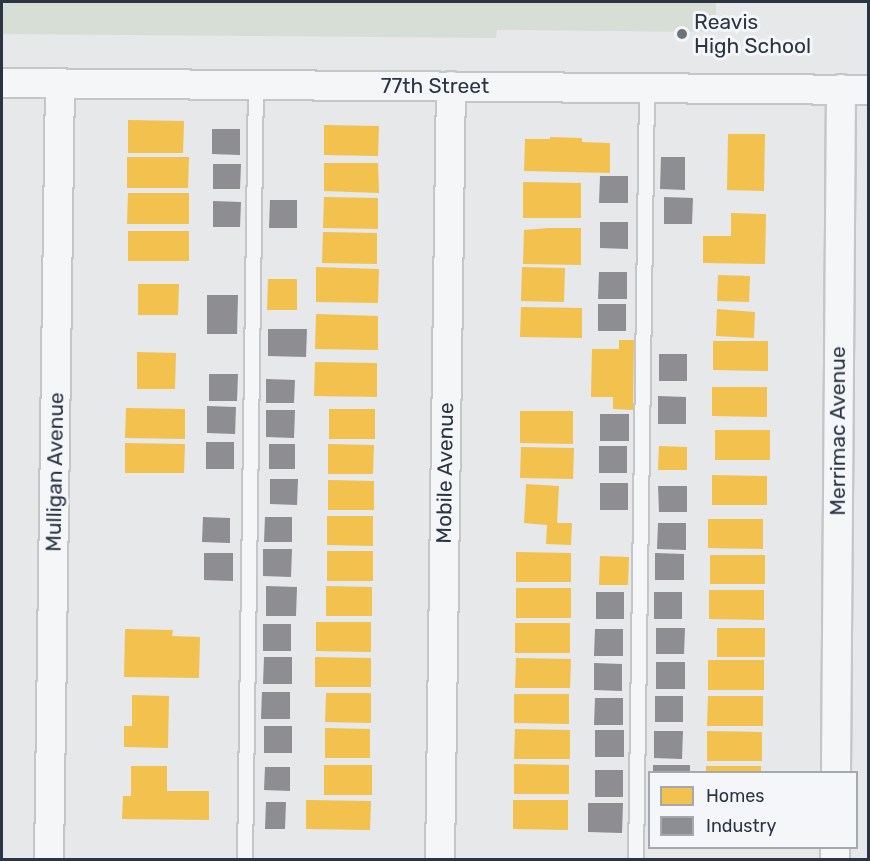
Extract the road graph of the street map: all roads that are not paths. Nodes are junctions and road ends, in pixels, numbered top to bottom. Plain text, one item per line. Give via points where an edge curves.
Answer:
1 (2, 83) edge
2 (60, 84) junction
3 (256, 85) junction
4 (451, 86) junction
5 (647, 88) junction
6 (855, 89) edge
7 (836, 771) edge
8 (49, 860) edge
9 (245, 860) edge
10 (440, 860) edge
11 (636, 860) edge

1 - 2 street, 77th Street
2 - 3 street, 77th Street
2 - 8 street, Mulligan Avenue
3 - 4 street, 77th Street
3 - 9 lane
4 - 5 street, 77th Street
4 - 10 street, Mobile Avenue
5 - 6 street, 77th Street
5 - 11 lane
6 - 7 street, Merrimac Avenue

